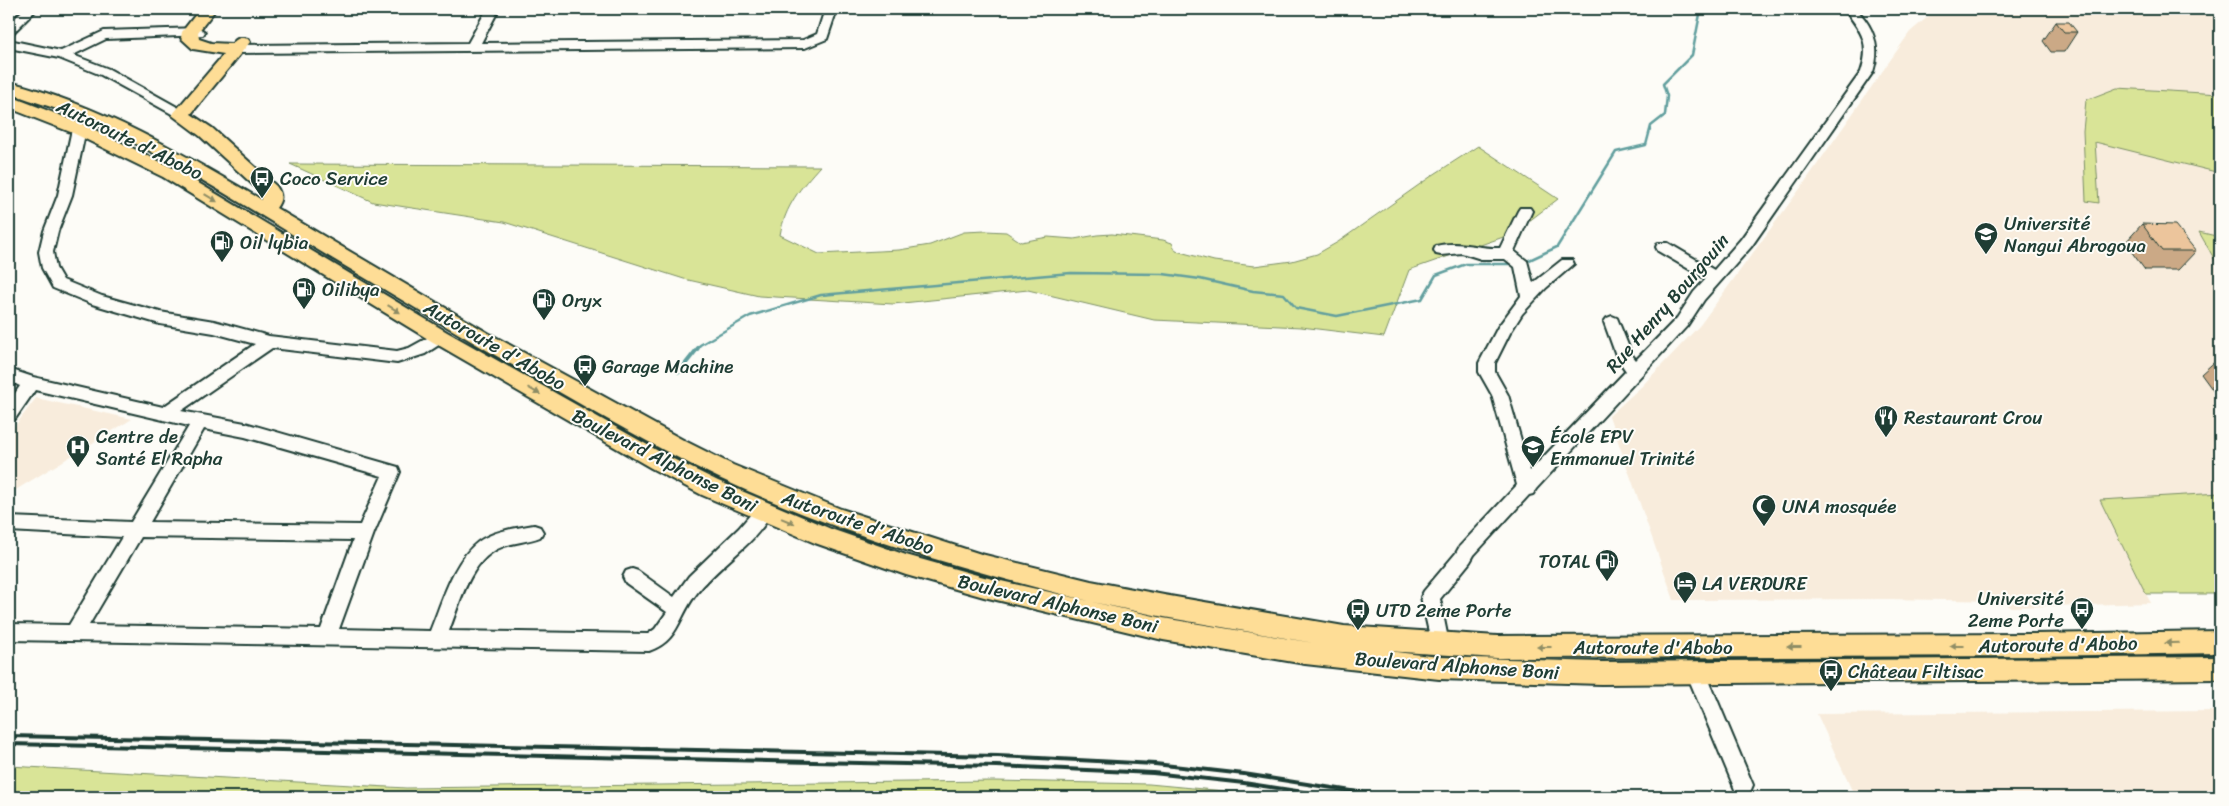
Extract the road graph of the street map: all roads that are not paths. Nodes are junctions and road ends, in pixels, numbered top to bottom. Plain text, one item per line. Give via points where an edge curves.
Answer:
1 (31, 9) edge
2 (208, 9) edge
3 (217, 9) edge
4 (493, 9) edge
5 (831, 9) edge
6 (1850, 9) edge
7 (9, 30) edge
8 (194, 32) junction
9 (9, 44) edge
10 (475, 44) junction
11 (240, 46) junction
12 (62, 55) junction
13 (9, 87) edge
14 (9, 102) edge
15 (181, 115) junction
16 (79, 129) junction
17 (264, 210) junction
18 (1524, 211) dead end
19 (1663, 247) dead end
20 (1441, 250) dead end
21 (1507, 254) junction
22 (1567, 264) dead end
23 (1716, 278) junction
24 (1529, 296) junction
25 (1612, 322) dead end
26 (440, 337) junction
27 (269, 342) junction
28 (1636, 371) junction
29 (9, 375) edge
30 (31, 383) junction
31 (9, 414) edge
32 (164, 414) junction
33 (200, 422) junction
34 (1526, 489) junction
35 (763, 512) junction
36 (9, 524) edge
37 (136, 529) junction
38 (534, 532) dead end
39 (366, 533) junction
40 (632, 577) dead end
41 (677, 609) junction
42 (9, 632) edge
43 (75, 632) junction
44 (327, 637) junction
45 (436, 639) junction
46 (2220, 642) edge
47 (1440, 644) junction
48 (2220, 668) edge
49 (1696, 672) junction
50 (1743, 785) dead end

1 - 7 street
2 - 8 main road
3 - 8 main road
4 - 10 street
5 - 10 street via 823,36 805,44
6 - 23 street, Rue Henry Bourgouin via 1870,38 1872,56 1867,72 1752,235
8 - 11 main road via 189,38 203,47
8 - 12 street via 104,35
9 - 12 street
10 - 11 street
11 - 15 main road
12 - 15 street via 105,72
13 - 17 main road, Autoroute d'Abobo via 92,116 173,155
14 - 16 main road, Boulevard Alphonse Boni
15 - 17 main road via 206,132 270,190 271,202
16 -> 26 main road, Boulevard Alphonse Boni via 170,173
16 - 27 street via 65,196 46,252 49,268 58,284 97,300 160,318 214,327
17 - 47 main road, Autoroute d'Abobo via 481,338 677,447 725,471 835,516 981,564 1091,591 1344,637
18 - 21 street
19 - 23 street
20 - 21 street via 1462,248 1481,254
21 - 24 street via 1522,265
22 - 24 street
23 - 28 street, Rue Henry Bourgouin via 1682,322
24 - 34 street via 1503,331 1486,364 1500,395
25 - 28 street via 1625,358
26 - 27 street via 416,353 397,357
26 -> 35 main road, Boulevard Alphonse Boni via 659,462
27 - 32 street
28 - 34 street, Rue Henry Bourgouin
29 - 30 street
30 - 31 street
30 - 32 street
32 - 33 street
33 - 37 street
33 - 39 street via 245,430 392,472
34 - 47 street, Rue Henry Bourgouin via 1466,551 1430,597
35 - 41 street via 750,530 687,592
35 -> 49 main road, Boulevard Alphonse Boni via 867,551 984,587 1123,621 1305,653 1439,668
36 - 37 street
37 - 39 street
37 - 43 street
38 - 45 street via 486,546 472,558
39 - 44 street
40 - 41 street
41 - 45 street via 664,634 649,643
42 - 43 street
43 - 44 street
44 - 45 street
46 -> 47 main road, Autoroute d'Abobo via 1497,648
48 - 49 main road, Boulevard Alphonse Boni
49 - 50 street

